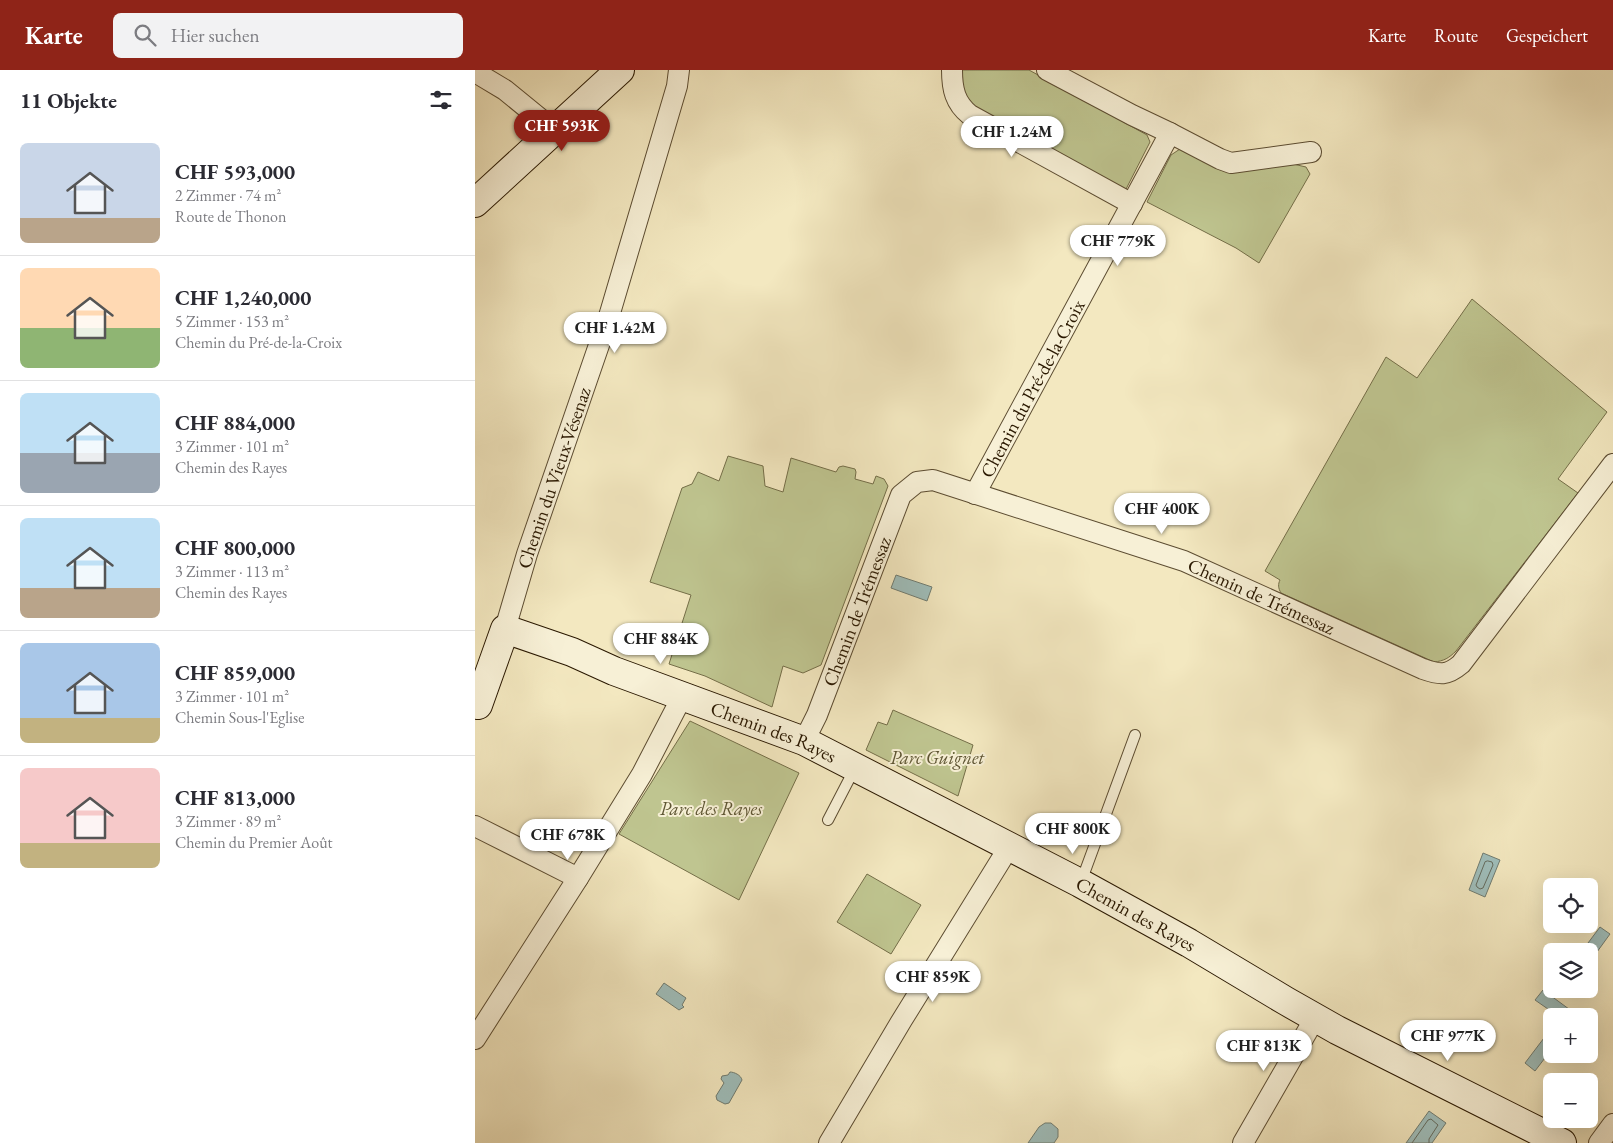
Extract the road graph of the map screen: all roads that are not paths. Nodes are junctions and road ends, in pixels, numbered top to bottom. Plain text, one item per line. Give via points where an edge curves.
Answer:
1 (620, 70) edge
2 (679, 70) edge
3 (953, 70) edge
4 (1047, 70) edge
5 (475, 72) edge
6 (554, 130) junction
7 (1170, 133) junction
8 (1311, 152) dead end
9 (475, 202) edge
10 (1132, 204) junction
11 (1613, 464) edge
12 (975, 494) junction
13 (505, 629) junction
14 (683, 695) junction
15 (476, 707) edge
16 (1135, 735) dead end
17 (804, 741) junction
18 (856, 767) junction
19 (828, 820) dead end
20 (475, 826) edge
21 (1009, 847) junction
22 (578, 878) junction
23 (1080, 883) junction
24 (1315, 1018) junction
25 (475, 1038) edge
26 (1613, 1124) edge
27 (829, 1143) edge
28 (1243, 1143) edge
29 (1562, 1143) edge
30 (1599, 1143) edge

1 - 6 street
2 - 13 street, Chemin du Vieux-Vésenaz via 610,313 527,554
3 - 10 street via 956,98 969,115
4 - 7 street
5 - 6 street via 510,94
6 - 9 street
7 - 8 street via 1231,163
7 - 10 street, Chemin du Pré-de-la-Croix
10 - 12 street, Chemin du Pré-de-la-Croix
11 - 12 street, Chemin de Trémessaz via 1461,664 1442,674 1423,669 1184,561
12 - 17 street, Chemin de Trémessaz via 933,480 917,482 901,495 817,715
13 - 14 street, Chemin des Rayes
13 - 15 street, Chemin du Vieux-Vésenaz
14 - 17 street, Chemin des Rayes
14 - 22 street via 642,774
16 - 23 lane
17 - 18 street, Chemin des Rayes
18 - 19 lane
18 - 21 street, Chemin des Rayes
20 - 22 street
21 - 23 street, Chemin des Rayes
21 - 27 street
22 - 25 street
23 - 24 street, Chemin des Rayes
24 - 28 street
24 - 29 street, Chemin des Rayes
26 - 30 street

